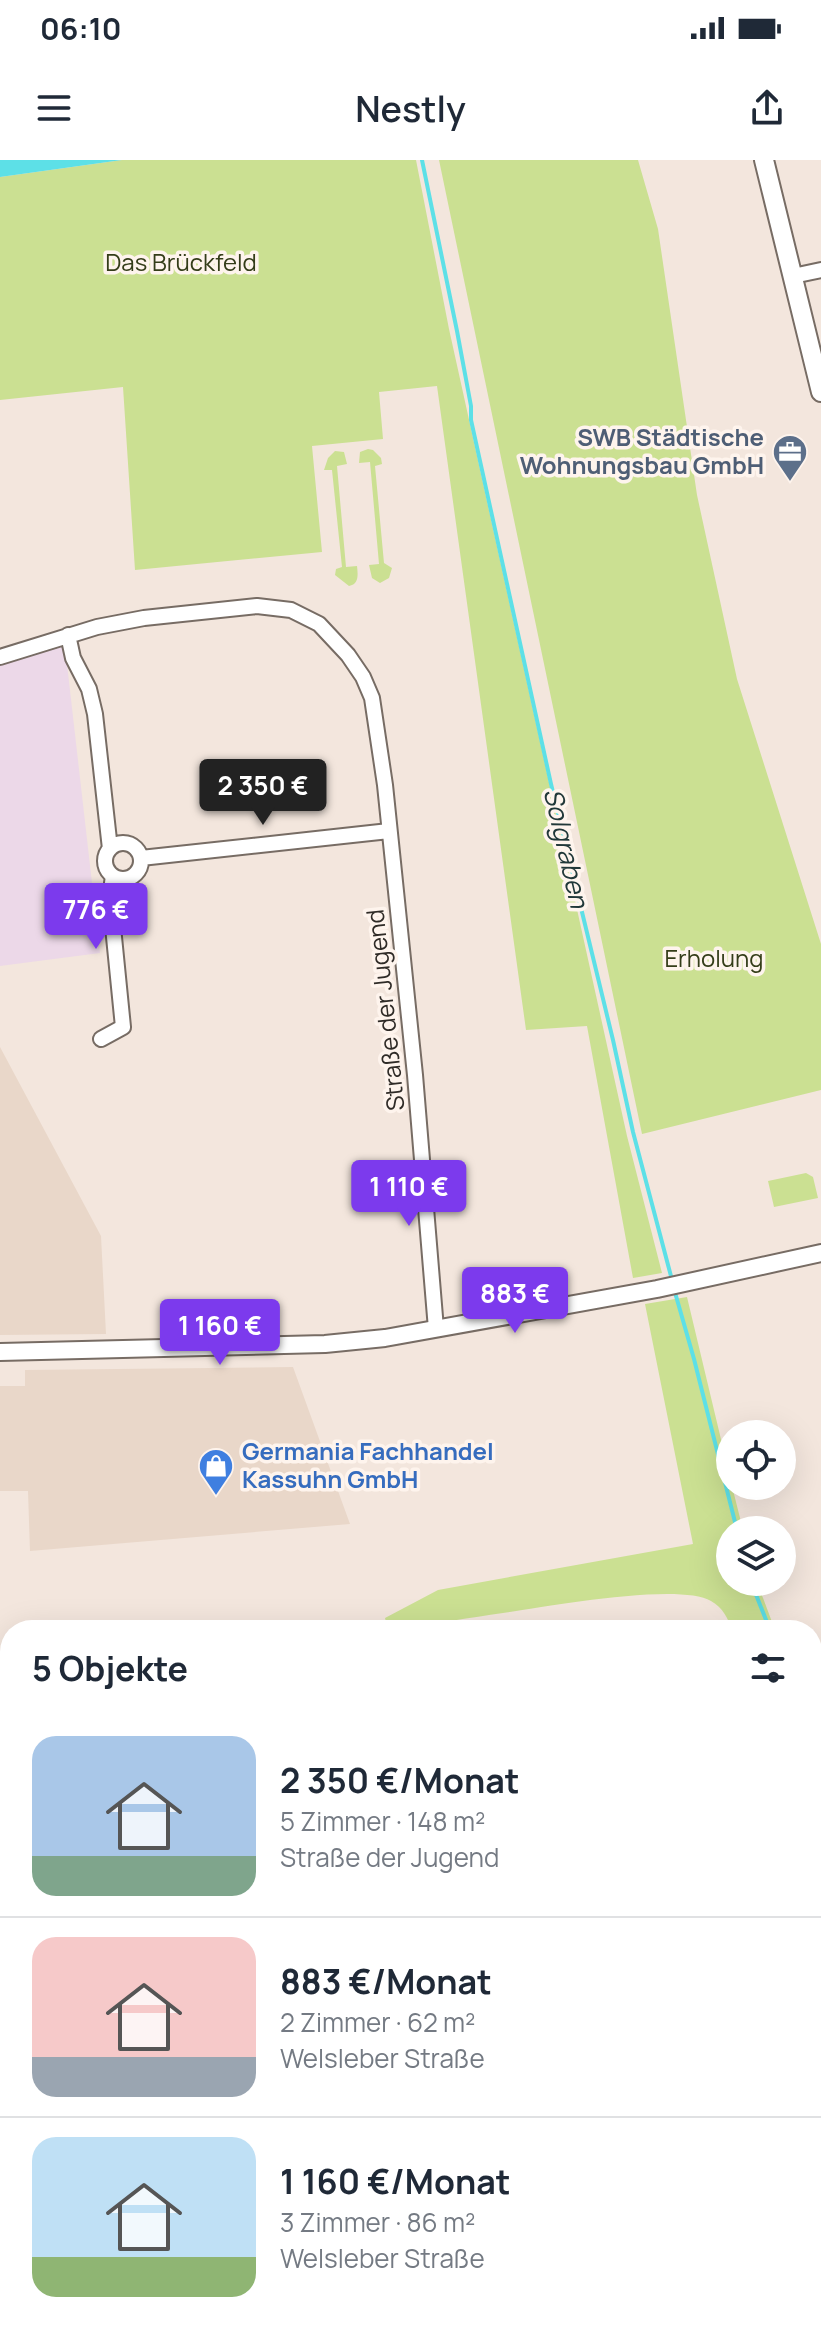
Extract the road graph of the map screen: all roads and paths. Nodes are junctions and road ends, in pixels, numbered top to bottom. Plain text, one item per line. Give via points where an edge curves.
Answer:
1 (764, 160) edge
2 (821, 270) edge
3 (793, 276) junction
4 (821, 392) edge
5 (68, 635) junction
6 (0, 657) edge
7 (389, 831) junction
8 (110, 849) junction
9 (141, 858) junction
10 (113, 876) junction
11 (101, 1039) dead end
12 (821, 1253) edge
13 (436, 1329) junction
14 (0, 1352) edge

1 - 3 main road
2 - 3 street
3 - 4 main road
5 - 6 street, Straße der Jugend
5 - 7 street, Straße der Jugend via 144,618 257,606 291,610 319,624 348,655 372,698
5 - 8 street via 95,714
7 - 9 street
7 - 13 street, Straße der Jugend
8 - 9 street via 128,844
8 - 10 street via 106,866
9 - 10 street via 133,876
10 - 11 street via 110,897 123,1027
12 - 13 street
13 - 14 street via 325,1344

